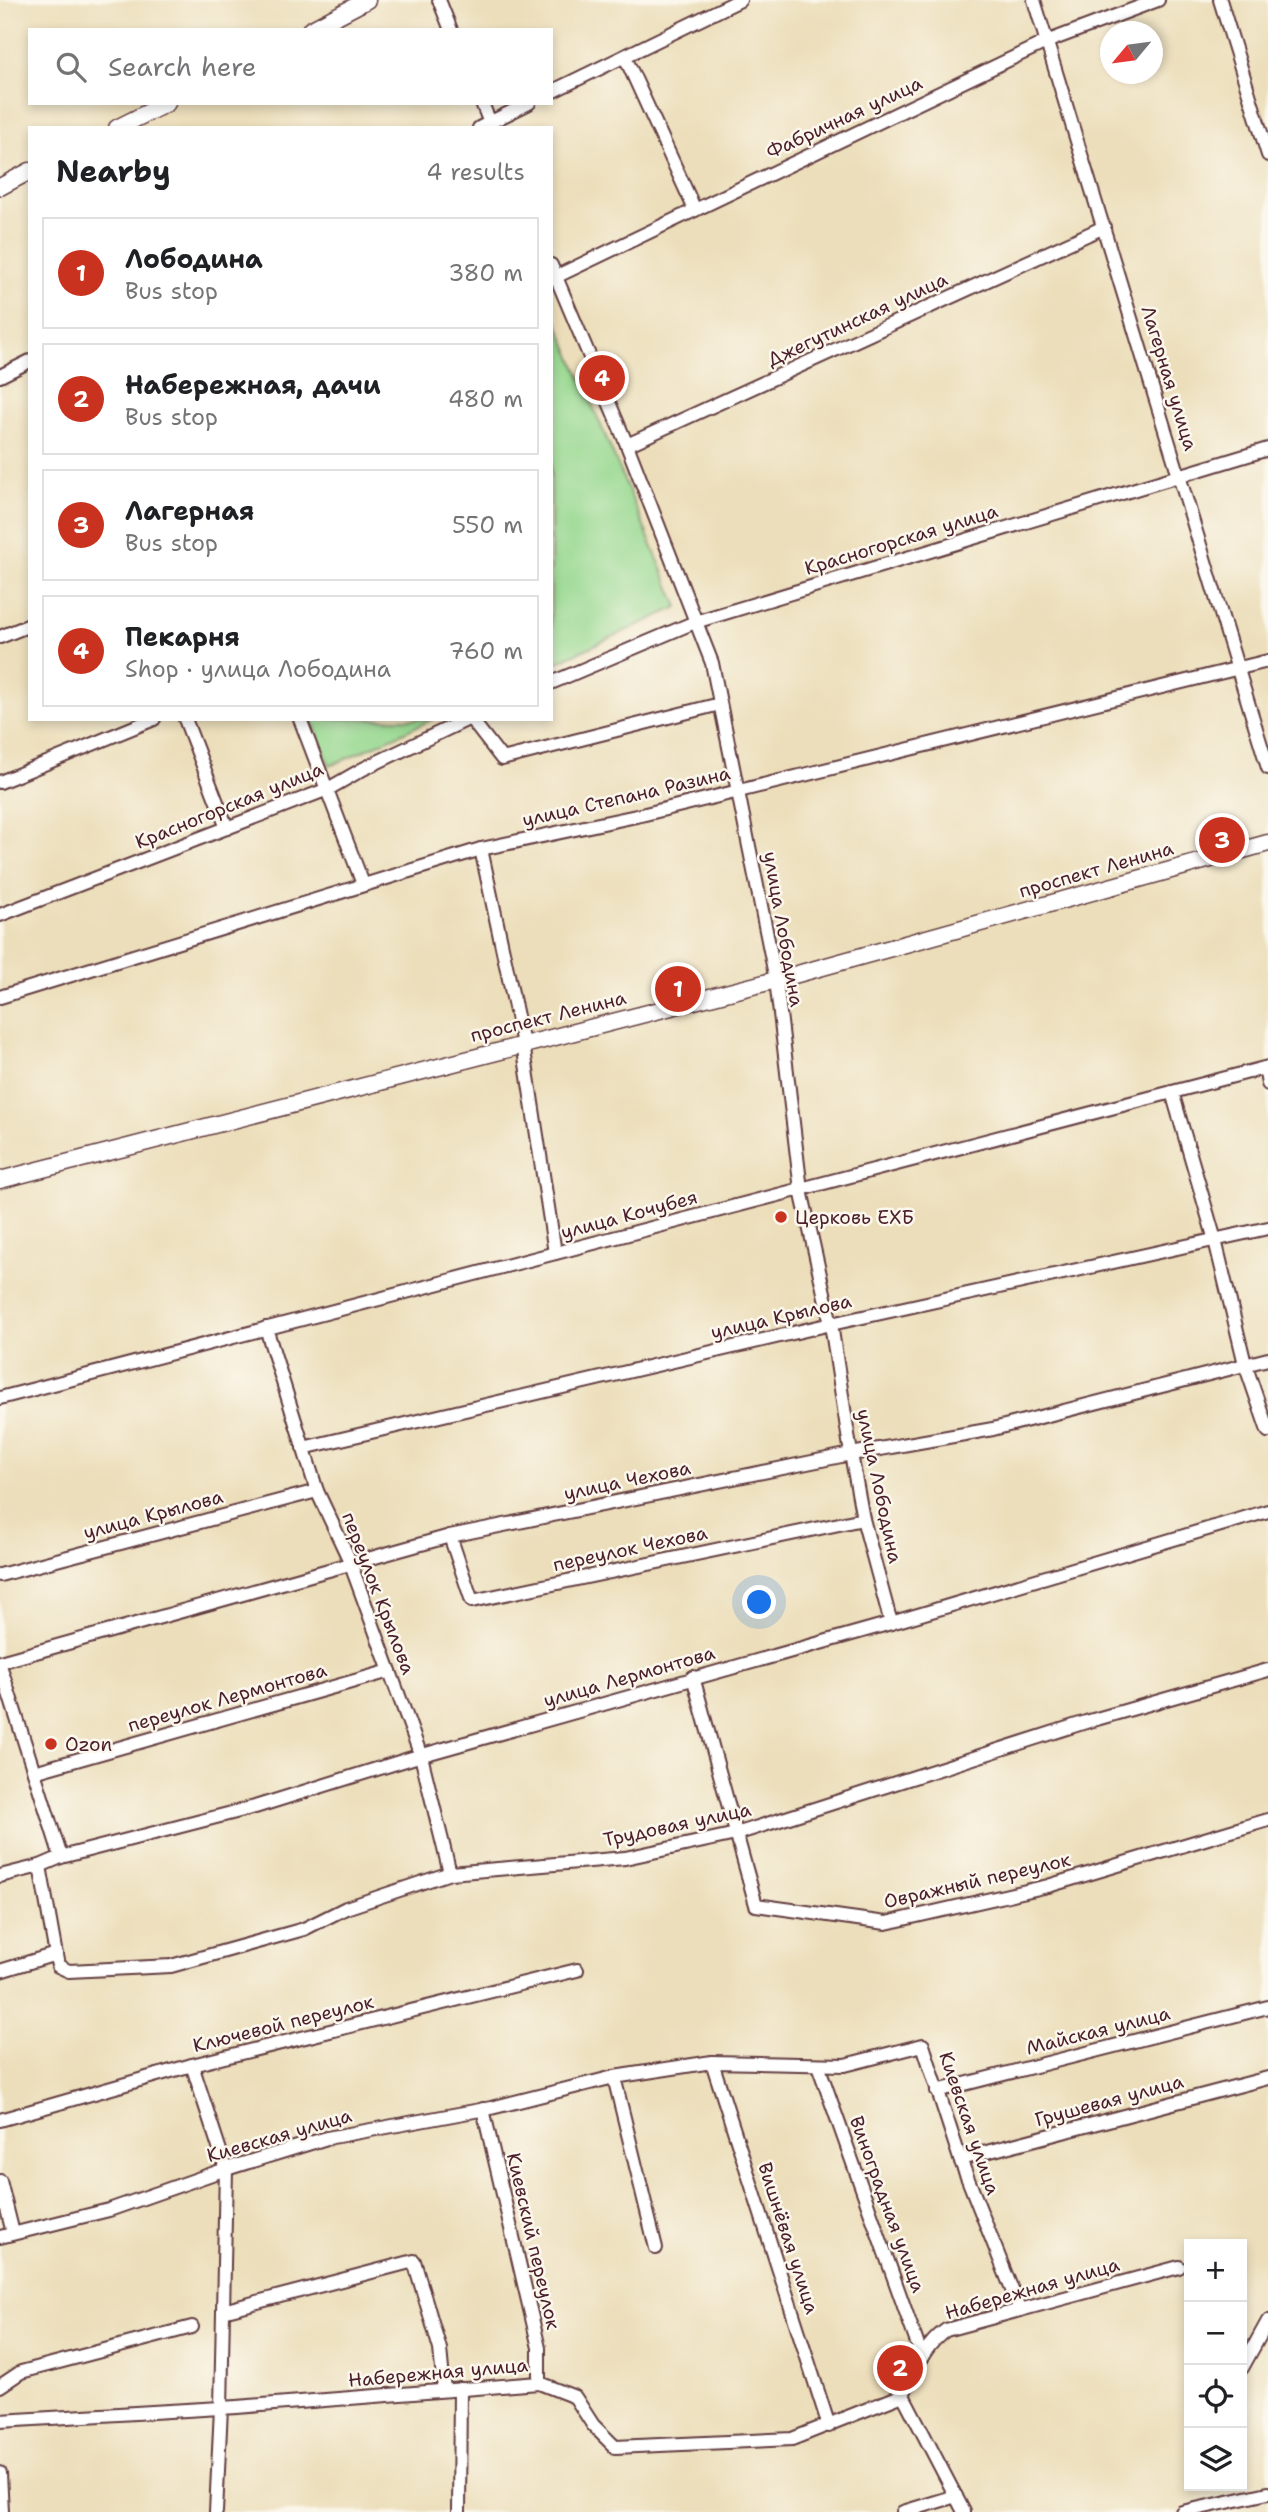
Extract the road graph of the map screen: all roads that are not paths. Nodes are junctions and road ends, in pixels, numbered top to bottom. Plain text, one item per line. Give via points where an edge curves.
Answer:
1 (367, 0) edge
2 (439, 0) edge
3 (740, 0) edge
4 (1034, 0) edge
5 (1158, 0) edge
6 (1220, 0) edge
7 (314, 28) edge
8 (450, 28) edge
9 (1046, 42) junction
10 (625, 57) junction
11 (553, 91) edge
12 (163, 105) edge
13 (482, 105) edge
14 (525, 105) edge
15 (121, 126) edge
16 (487, 126) edge
17 (1268, 155) edge
18 (28, 172) edge
19 (0, 187) edge
20 (695, 210) junction
21 (1104, 227) junction
22 (553, 273) edge
23 (28, 362) edge
24 (0, 376) edge
25 (627, 445) junction
26 (1268, 449) edge
27 (1180, 474) junction
28 (695, 622) junction
29 (28, 626) edge
30 (0, 637) edge
31 (1268, 661) edge
32 (1237, 668) junction
33 (553, 682) edge
34 (720, 704) junction
35 (149, 721) edge
36 (186, 721) edge
37 (301, 721) edge
38 (465, 721) edge
39 (471, 721) edge
40 (1268, 768) edge
41 (0, 782) edge
42 (328, 789) junction
43 (738, 790) junction
44 (226, 828) junction
45 (1268, 843) edge
46 (481, 849) junction
47 (363, 884) junction
48 (0, 915) edge
49 (776, 980) junction
50 (0, 996) edge
51 (523, 1044) junction
52 (1267, 1068) edge
53 (1268, 1084) edge
54 (1172, 1092) junction
55 (0, 1180) edge
56 (801, 1190) junction
57 (1268, 1228) edge
58 (1215, 1240) junction
59 (555, 1254) junction
60 (831, 1324) junction
61 (266, 1328) junction
62 (1268, 1359) edge
63 (1245, 1364) junction
64 (0, 1398) edge
65 (1268, 1431) edge
66 (303, 1448) junction
67 (851, 1454) junction
68 (317, 1491) junction
69 (1268, 1511) edge
70 (863, 1519) junction
71 (450, 1536) junction
72 (350, 1564) junction
73 (0, 1575) edge
74 (891, 1623) junction
75 (0, 1664) edge
76 (1268, 1670) edge
77 (390, 1671) junction
78 (693, 1677) junction
79 (421, 1756) junction
80 (34, 1772) junction
81 (1268, 1820) edge
82 (736, 1834) junction
83 (61, 1857) junction
84 (40, 1866) junction
85 (450, 1873) junction
86 (0, 1876) edge
87 (56, 1954) junction
88 (577, 1970) dead end
89 (0, 1971) edge
90 (1268, 2007) edge
91 (712, 2062) junction
92 (192, 2065) junction
93 (818, 2065) junction
94 (614, 2077) junction
95 (1268, 2078) edge
96 (937, 2091) junction
97 (483, 2109) junction
98 (0, 2120) edge
99 (960, 2158) junction
100 (226, 2169) junction
101 (0, 2181) edge
102 (13, 2233) junction
103 (0, 2237) edge
104 (656, 2248) dead end
105 (1179, 2267) dead end
106 (1020, 2310) junction
107 (223, 2311) junction
108 (1268, 2321) edge
109 (192, 2327) dead end
110 (922, 2357) junction
111 (1244, 2365) edge
112 (539, 2383) junction
113 (0, 2386) edge
114 (460, 2389) junction
115 (444, 2390) junction
116 (903, 2396) junction
117 (221, 2408) junction
118 (0, 2421) edge
119 (829, 2426) junction
120 (0, 2473) edge
121 (1268, 2493) edge
122 (956, 2496) junction
123 (2, 2512) edge
124 (216, 2512) edge
125 (459, 2512) edge
126 (903, 2512) edge
127 (964, 2512) edge
128 (1182, 2512) edge

1 - 7 main road
2 - 8 street
3 - 10 street
4 - 9 street, Лагерная улица
5 - 9 street, Фабричная улица
6 - 17 street
9 - 20 street, Фабричная улица
9 - 21 street, Лагерная улица
10 - 11 street
10 - 20 street
12 - 15 main road
13 - 16 street
14 - 16 street
18 - 19 main road
20 - 22 street, Фабричная улица
21 - 25 street, Джегутинская улица
21 - 27 street, Лагерная улица
22 - 25 street, улица Лободина
23 - 24 street
25 - 28 street, улица Лободина
26 - 27 street, Красногорская улица
27 - 28 street, Красногорская улица
27 - 32 street, Лагерная улица
28 - 33 street, Красногорская улица
28 - 34 street, улица Лободина via 712,663
29 - 30 street
31 - 32 street, улица Степана Разина
32 - 40 street, Лагерная улица
32 - 43 street, улица Степана Разина
34 - 39 street via 502,759
34 - 43 street, улица Лободина
35 - 41 street
36 - 44 street
37 - 42 street
38 - 42 street, Красногорская улица
42 - 44 street, Красногорская улица
42 - 47 street
43 - 46 street, улица Степана Разина
43 - 49 street, улица Лободина
44 - 48 street, Красногорская улица
45 - 49 main road, проспект Ленина
46 - 47 street, улица Степана Разина
46 - 51 street
47 - 50 street, улица Степана Разина
49 - 51 main road, проспект Ленина
49 - 56 street, улица Лободина
51 - 55 main road, проспект Ленина
51 - 59 street
52 - 53 street
52 - 54 street, улица Кочубея
54 - 56 street, улица Кочубея
54 - 58 street
56 - 59 street, улица Кочубея
56 - 60 street, улица Лободина
57 - 58 street, улица Крылова
58 - 60 street, улица Крылова
58 - 63 street
59 - 61 street, улица Кочубея
60 - 66 street, улица Крылова
60 - 67 street, улица Лободина
61 - 64 street, улица Кочубея
61 - 66 street, переулок Крылова
62 - 63 street, улица Чехова
63 - 65 street
63 - 67 street, улица Чехова via 992,1429
66 - 68 street, переулок Крылова
67 - 70 street, улица Лободина
67 - 71 street, улица Чехова
68 - 72 street, переулок Крылова
68 - 73 street, улица Крылова
69 - 74 street, улица Лермонтова
70 - 71 street, переулок Чехова via 472,1601
70 - 74 street, улица Лободина
71 - 72 street, улица Чехова
72 - 75 street, улица Чехова
72 - 77 street, переулок Крылова
74 - 78 street, улица Лермонтова
75 - 80 street
76 - 82 street, Трудовая улица via 1086,1722
77 - 79 street, переулок Крылова
77 - 80 street, переулок Лермонтова
78 - 79 street, улица Лермонтова
78 - 82 street, Овражный переулок
79 - 83 street, улица Лермонтова via 255,1807
79 - 85 street, переулок Крылова
80 - 83 street
81 - 82 street, Овражный переулок via 1048,1886 886,1923 756,1905
82 - 85 street, Трудовая улица via 625,1858
83 - 84 street, улица Лермонтова
84 - 86 street, улица Лермонтова
84 - 87 street
85 - 87 street, Трудовая улица via 346,1908 304,1928 171,1966 69,1971 58,1966
87 - 89 street
88 - 92 street, Ключевой переулок
90 - 96 street, Майская улица
91 - 93 street, Киевская улица
91 - 94 street, Киевская улица
91 - 119 street, Вишнёвая улица
92 - 98 street, Ключевой переулок
92 - 100 street
93 - 96 street, Киевская улица via 845,2065 923,2045
93 - 110 street, Виноградная улица
94 - 97 street, Киевская улица
94 - 104 street
95 - 99 street, Грушевая улица
96 - 99 street, Киевская улица
97 - 100 street, Киевская улица via 327,2138
97 - 112 street, Киевский переулок via 539,2348
99 - 106 street, Киевская улица
100 - 102 street, Киевская улица via 109,2210
100 - 107 street
101 - 102 street
102 - 103 street, Киевская улица
105 - 106 street, Набережная улица
106 - 110 street, Набережная улица via 946,2330
107 - 115 street via 414,2261 440,2349
107 - 117 street
108 - 111 street
109 - 113 street via 21,2372
110 - 116 street, Набережная улица
112 - 114 street, Набережная улица
112 - 119 street, Набережная улица via 575,2397 593,2425 615,2446 792,2439
114 - 115 street, Набережная улица
114 - 125 street
115 - 117 street, Набережная улица
116 - 119 street, Набережная улица
116 - 122 street
117 - 118 street, Набережная улица
117 - 124 street
120 - 123 street
121 - 128 street
122 - 126 street
122 - 127 street

